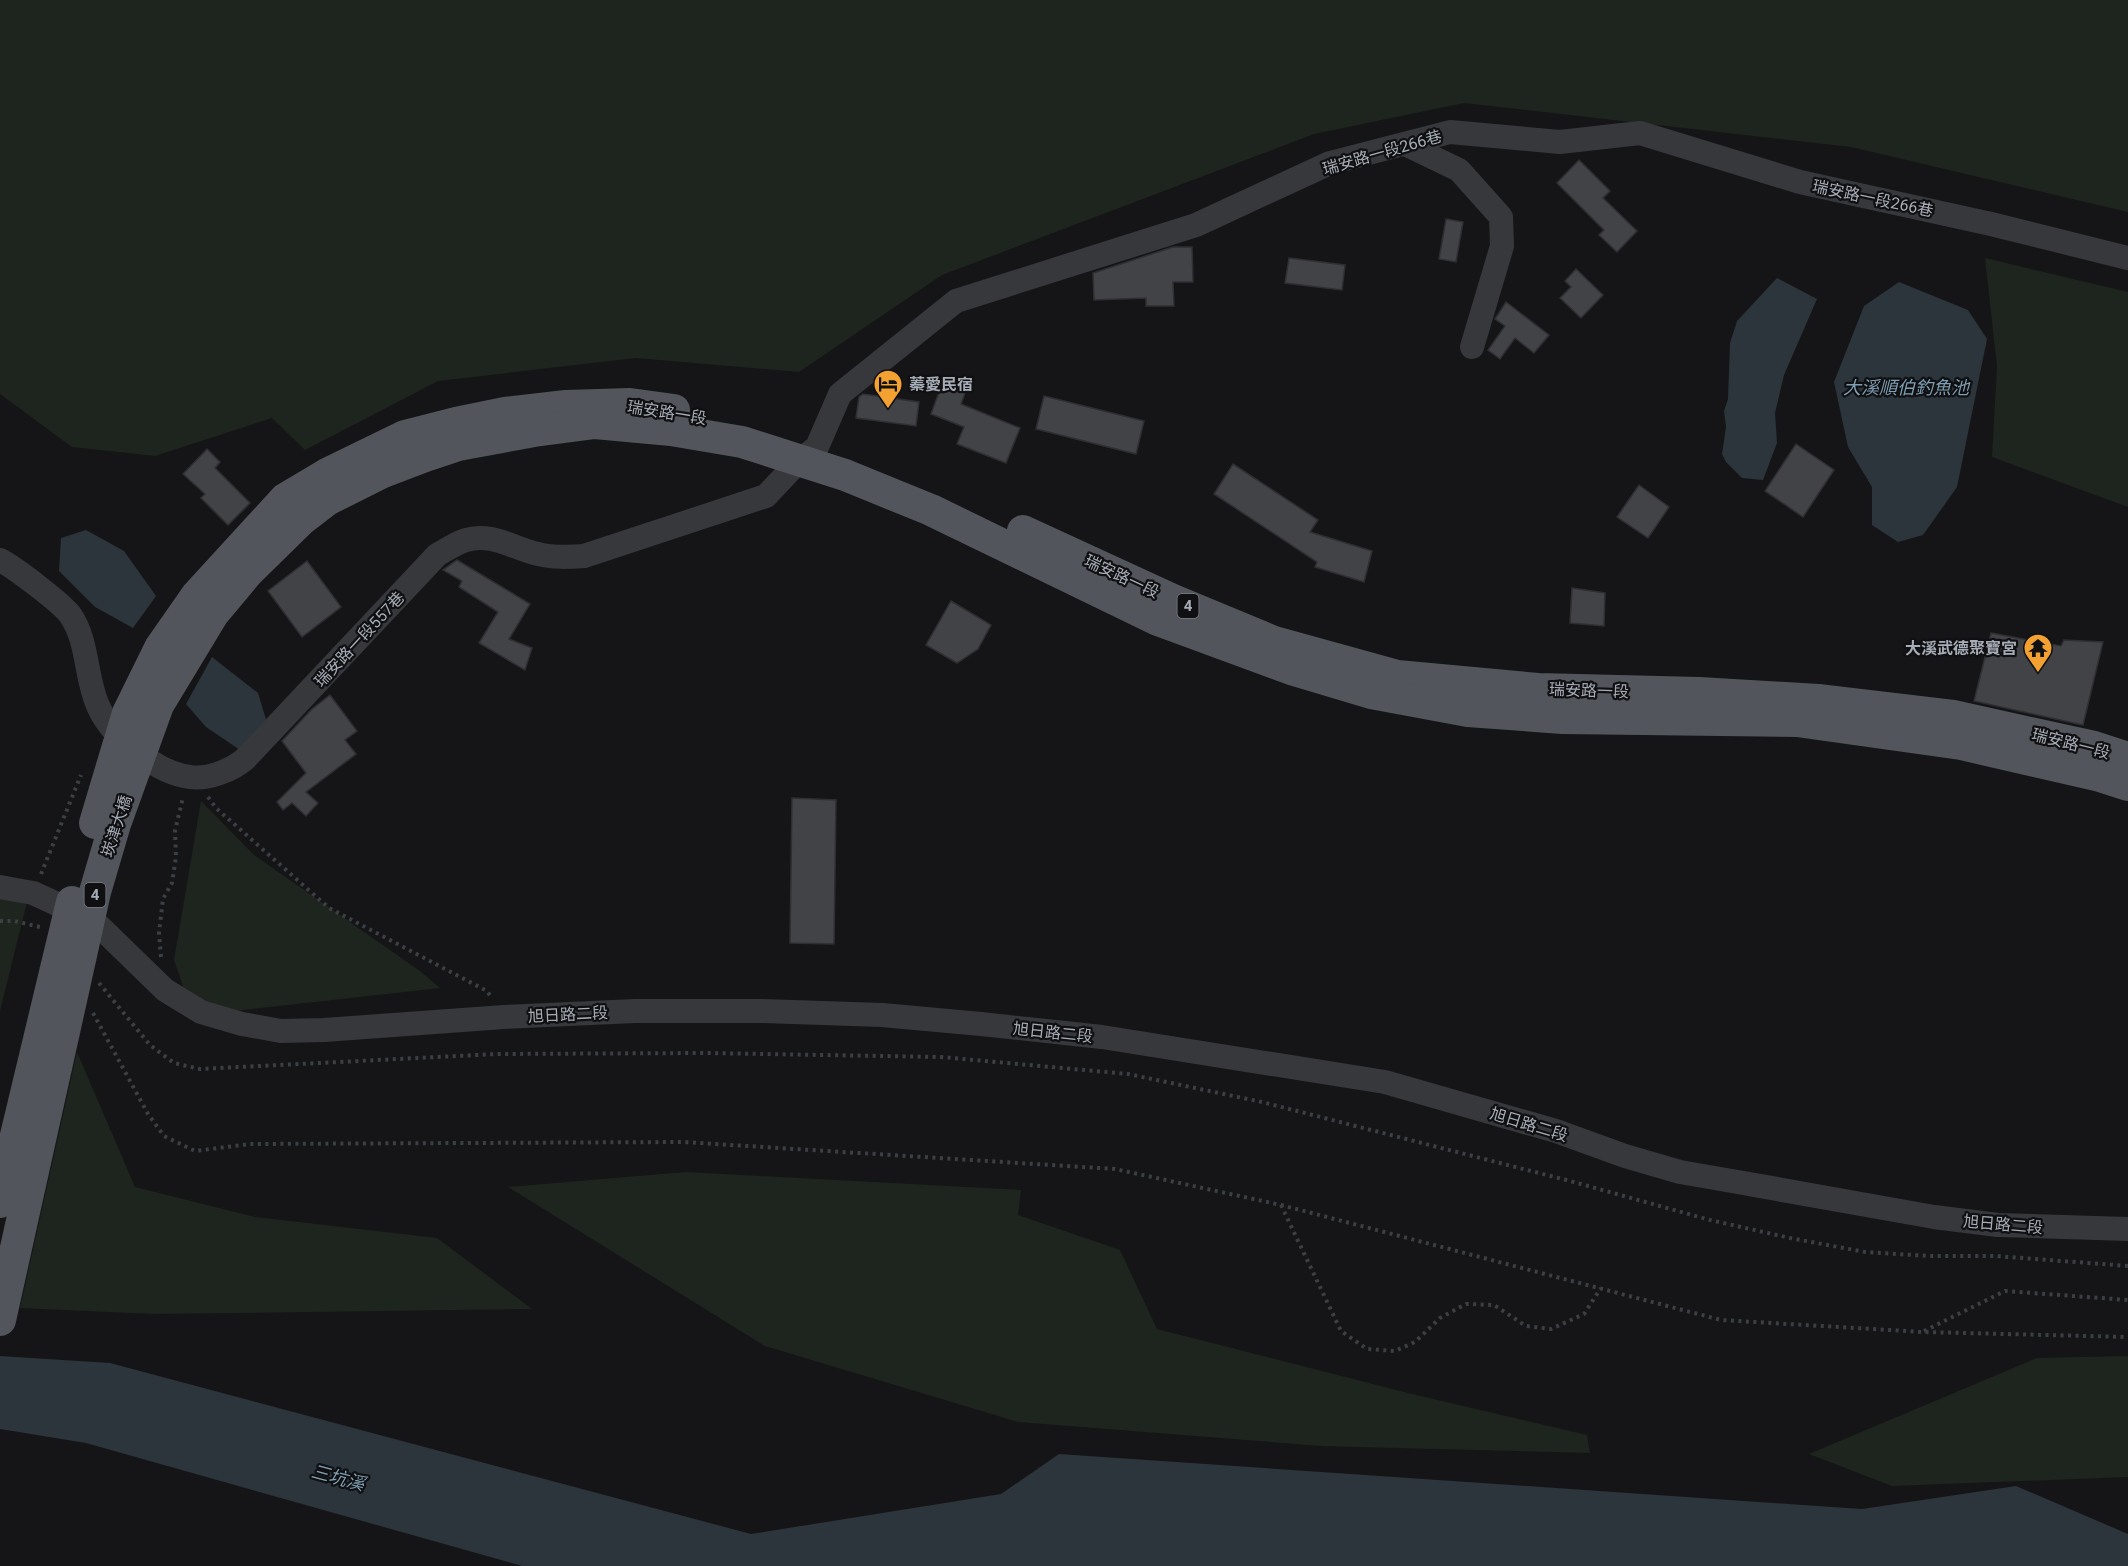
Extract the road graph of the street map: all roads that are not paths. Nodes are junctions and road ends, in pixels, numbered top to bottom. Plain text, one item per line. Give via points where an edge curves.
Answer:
1 (1405, 144) junction
2 (2128, 258) edge
3 (1472, 347) dead end
4 (808, 454) junction
5 (293, 509) junction
6 (0, 560) edge
7 (2128, 758) edge
8 (2128, 785) edge
9 (0, 887) edge
10 (0, 1202) edge
11 (2128, 1229) edge
12 (0, 1320) edge

1 - 2 street, 瑞安路一段266巷 via 1450,132 1560,142 1640,133 1800,182
1 - 3 street via 1459,170 1501,217 1502,246
1 - 4 street, 瑞安路一段266巷 via 1330,164 1196,225 956,301 840,394
4 - 5 main road, 瑞安路一段 / 4 via 671,430 595,423 469,443 383,472 327,500
4 - 6 street, 瑞安路一段557巷 via 766,496 584,556 538,554 492,538 467,539 437,555 245,759 233,769 192,778 166,771 130,746 109,724 98,707 78,629 70,614
4 - 7 main road, 瑞安路一段 / 4 via 892,470 1173,600 1274,642 1397,676 1538,689 1818,700 1953,716
4 - 8 main road, 瑞安路一段 / 4 via 845,475 931,510 1158,620 1371,693 1468,711 1563,718 1797,721 1961,744
5 - 10 main road, 崁津大橋 / 4 via 197,595 160,648 128,713 66,927
5 - 12 main road, 崁津大橋 / 4 via 213,614 158,705 115,824 95,892
9 - 11 street, 旭日路二段 via 33,893 93,921 165,990 201,1012 281,1031 635,1011 763,1011 882,1015 1102,1037 1385,1082 1556,1131 1680,1172 1934,1217 2030,1227

